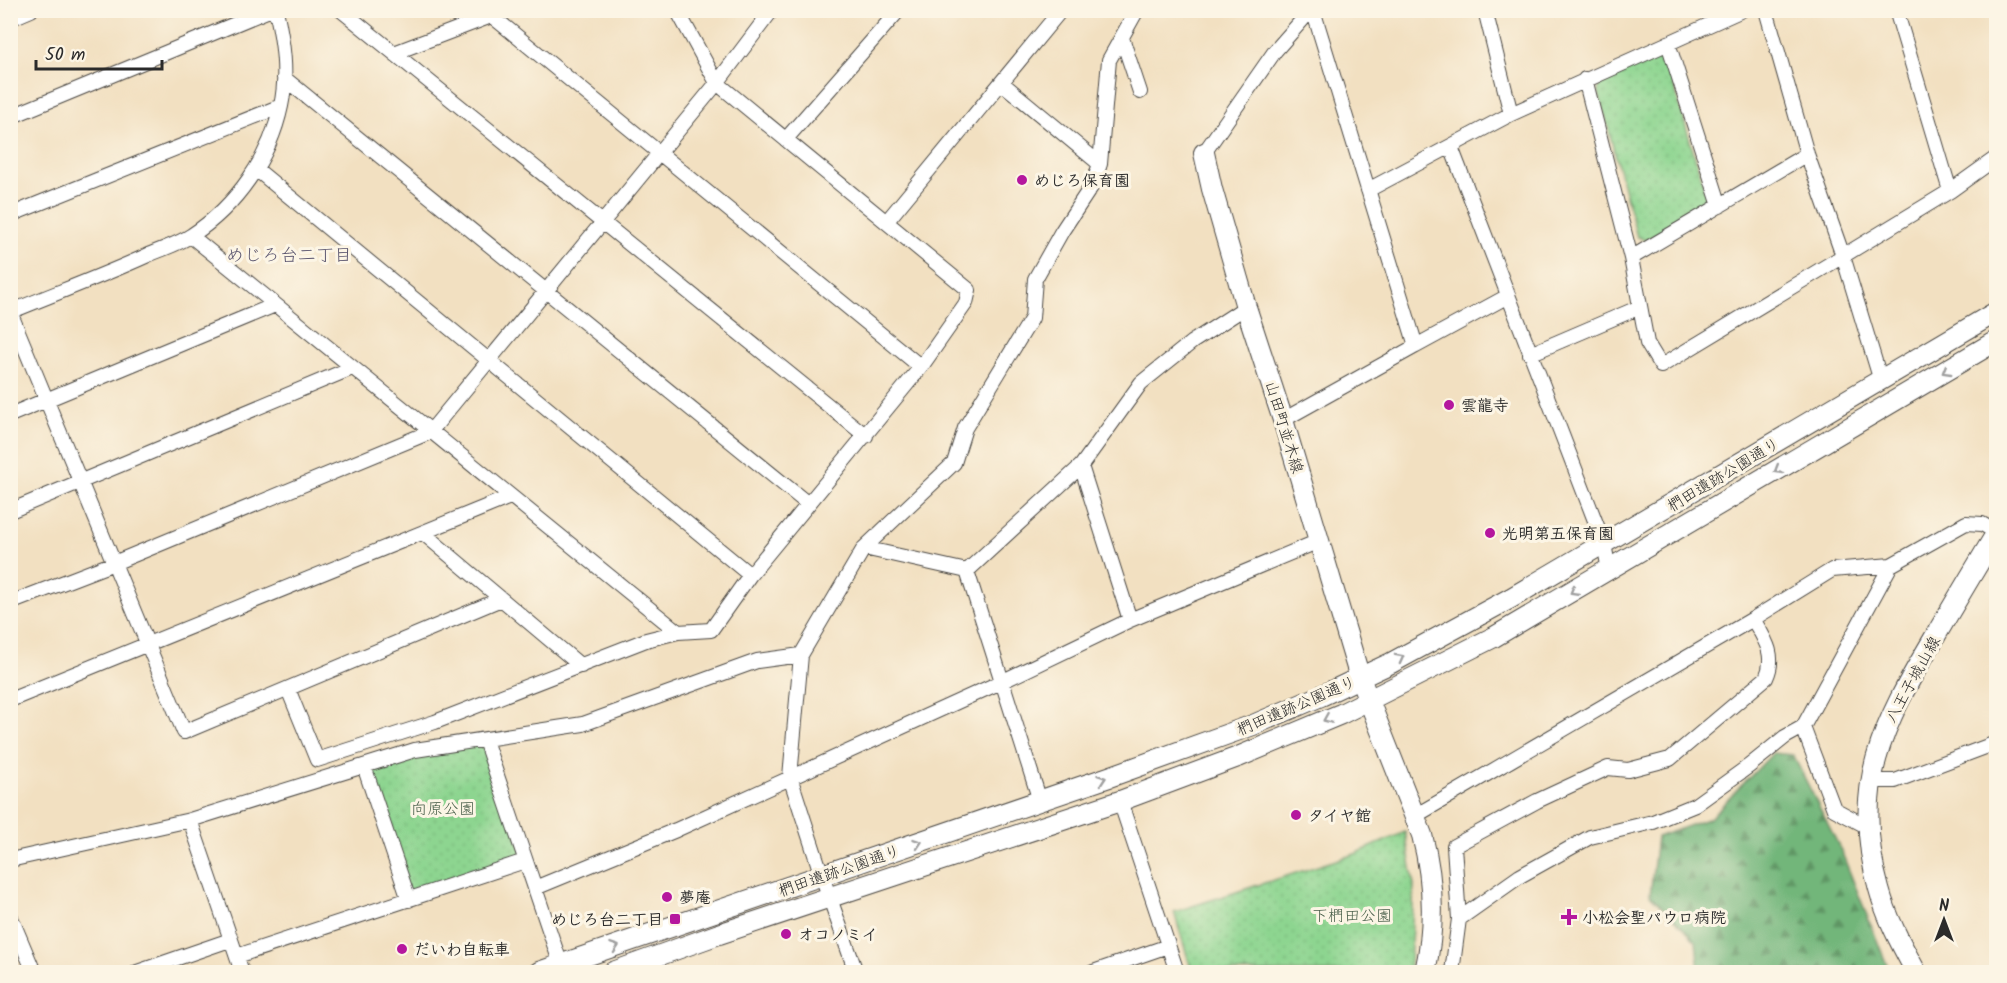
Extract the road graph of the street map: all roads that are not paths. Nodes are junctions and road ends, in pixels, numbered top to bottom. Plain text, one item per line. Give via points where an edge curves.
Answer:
1 (31, 10) edge
2 (269, 10) edge
3 (276, 10) edge
4 (341, 10) edge
5 (507, 10) edge
6 (677, 10) edge
7 (772, 10) edge
8 (899, 10) edge
9 (1137, 10) edge
10 (1312, 10) edge
11 (1485, 10) edge
12 (1742, 10) edge
13 (1766, 10) edge
14 (1896, 10) edge
15 (1055, 13) edge
16 (492, 16) junction
17 (10, 19) edge
18 (1122, 38) junction
19 (1668, 43) junction
20 (394, 53) junction
21 (284, 78) junction
22 (1585, 79) junction
23 (717, 83) junction
24 (1002, 83) junction
25 (1140, 92) dead end
26 (281, 106) junction
27 (1511, 114) junction
28 (10, 117) edge
29 (786, 139) junction
30 (1451, 147) junction
31 (659, 152) junction
32 (1204, 153) joint
33 (1808, 154) junction
34 (1996, 159) edge
35 (1100, 164) junction
36 (256, 169) junction
37 (1368, 190) junction
38 (1950, 191) junction
39 (1720, 206) junction
40 (10, 215) edge
41 (887, 221) junction
42 (602, 222) junction
43 (191, 236) junction
44 (1843, 256) junction
45 (1631, 258) junction
46 (545, 290) junction
47 (1509, 296) junction
48 (275, 305) junction
49 (1246, 307) junction
50 (1640, 307) junction
51 (10, 312) edge
52 (1996, 312) edge
53 (1996, 341) edge
54 (1416, 346) junction
55 (1530, 354) junction
56 (488, 360) junction
57 (921, 367) junction
58 (352, 368) junction
59 (1881, 381) junction
60 (47, 401) junction
61 (10, 415) edge
62 (1283, 420) junction
63 (430, 432) junction
64 (866, 436) junction
65 (1081, 466) junction
66 (80, 482) junction
67 (510, 497) junction
68 (808, 504) junction
69 (10, 511) edge
70 (423, 533) junction
71 (1996, 533) edge
72 (1318, 541) junction
73 (1604, 544) junction
74 (864, 548) junction
75 (114, 564) junction
76 (1891, 565) junction
77 (1609, 570) junction
78 (967, 571) junction
79 (750, 575) junction
80 (501, 599) junction
81 (10, 603) edge
82 (1753, 619) junction
83 (1130, 620) junction
84 (678, 632) junction
85 (148, 646) junction
86 (801, 655) junction
87 (581, 666) junction
88 (1360, 678) junction
89 (1001, 682) junction
90 (288, 689) junction
91 (10, 700) edge
92 (1367, 701) junction
93 (1803, 727) junction
94 (485, 740) junction
95 (1996, 743) edge
96 (364, 766) junction
97 (790, 777) junction
98 (1871, 781) junction
99 (1040, 801) junction
100 (1119, 801) junction
101 (1415, 816) junction
102 (190, 820) junction
103 (1868, 827) junction
104 (10, 860) edge
105 (525, 861) junction
106 (822, 876) junction
107 (535, 888) junction
108 (830, 898) junction
109 (409, 900) junction
110 (10, 915) edge
111 (1459, 919) junction
112 (230, 939) junction
113 (1168, 946) junction
114 (237, 956) junction
115 (563, 969) edge
116 (34, 972) edge
117 (137, 972) edge
118 (242, 972) edge
119 (539, 972) edge
120 (613, 972) edge
121 (856, 972) edge
122 (1093, 972) edge
123 (1177, 972) edge
124 (1425, 972) edge
125 (1452, 972) edge
126 (1916, 972) edge

1 - 17 street
2 - 28 street
3 - 21 street via 283,40
4 - 20 street
5 - 16 street
6 - 23 street
7 - 23 street
8 - 29 street
9 - 18 street
10 - 32 street via 1275,51
10 - 37 street
11 - 27 street
12 - 19 street
13 - 33 street
14 - 38 street
15 - 24 street
16 - 20 street
16 - 31 street
18 - 25 street
18 - 35 street via 1109,60
19 - 22 street
19 - 39 street
20 - 42 street
21 - 26 street
21 - 46 street
22 - 27 street
22 - 45 street
23 - 29 street
23 - 31 street
24 - 35 street
24 - 41 street
26 - 36 street
26 - 40 street
27 - 30 street
29 - 41 street
30 - 37 street
30 - 47 street
31 - 42 street
31 - 57 street
32 - 49 street, 山田町並木線
33 - 39 street
33 - 44 street
34 - 38 street
35 - 74 street via 1093,184 1035,279 1032,318 965,428 954,463
36 - 43 street via 226,208
36 - 56 street
37 - 54 street
38 - 44 street
39 - 45 street
41 - 57 street via 969,290 966,303
42 - 46 street
42 - 64 street
43 - 48 street
43 - 51 street
44 - 50 street via 1661,366 1647,343
44 - 59 street
45 - 50 street
46 - 56 street
46 - 68 street
47 - 54 street
47 - 55 street
48 - 58 street
48 - 60 street
49 - 62 street, 山田町並木線
49 - 65 street via 1192,342 1141,383
50 - 55 street
51 - 60 street
52 - 59 street, 椚田遺跡公園通り
53 -> 77 street, 椚田遺跡公園通り
54 - 62 street
55 - 73 street
56 - 63 street
56 - 79 street
57 - 64 street
58 - 63 street
58 - 66 street
59 - 73 street, 椚田遺跡公園通り
60 - 61 street
60 - 66 street
62 - 72 street, 山田町並木線
63 - 67 street
63 - 75 street
64 - 68 street
65 - 78 street
65 - 83 street
66 - 69 street
66 - 75 street
67 - 70 street
67 - 84 street
68 - 79 street
70 - 80 street
70 - 85 street
71 - 76 street via 1982,524 1966,523
71 - 98 street, 八王子城山線 via 1893,709
72 - 83 street
72 - 88 street, 山田町並木線
73 - 77 street
88 -> 73 street, 椚田遺跡公園通り
74 - 78 street
74 - 86 street
75 - 81 street
75 - 85 street
76 - 82 street via 1832,570
76 - 93 street
77 -> 92 street, 椚田遺跡公園通り via 1494,637
78 - 89 street
79 - 84 street via 711,630
80 - 87 street
80 - 90 street
82 - 101 street
82 - 111 street via 1770,650 1771,667 1766,678 1670,759 1628,770 1608,768 1454,846
83 - 89 street
84 - 87 street via 646,640
85 - 90 street via 184,732
85 - 91 street
86 - 94 street via 757,661 583,724
86 - 97 street
87 - 90 street via 435,722 317,760
88 - 92 street, 山田町並木線
99 -> 88 street, 椚田遺跡公園通り via 1253,725
89 - 97 street
89 - 99 street
92 -> 100 street, 椚田遺跡公園通り via 1238,757
92 - 101 street, 山田町並木線
93 - 103 street via 1834,809
93 - 111 street via 1695,805 1653,822 1590,837 1520,876
94 - 96 street via 415,750
94 - 105 street
95 - 98 street via 1895,781
96 - 102 street
96 - 109 street
97 - 106 street
97 - 107 street via 676,830
98 - 103 street, 八王子城山線
106 -> 99 street, 椚田遺跡公園通り
100 - 108 street, 椚田遺跡公園通り
100 - 113 street
101 - 124 street, 山田町並木線 via 1427,855 1432,891 1431,939
102 - 104 street
102 - 112 street
103 - 126 street, 八王子城山線 via 1879,891
105 - 107 street
105 - 109 street
106 - 108 street
115 -> 106 street, 椚田遺跡公園通り
107 - 115 street
108 - 120 street, 椚田遺跡公園通り
108 - 121 street
109 - 114 street
110 - 116 street
111 - 125 street
112 - 114 street
112 - 117 street
113 - 122 street
113 - 123 street
114 - 118 street
115 - 119 street, 椚田遺跡公園通り

